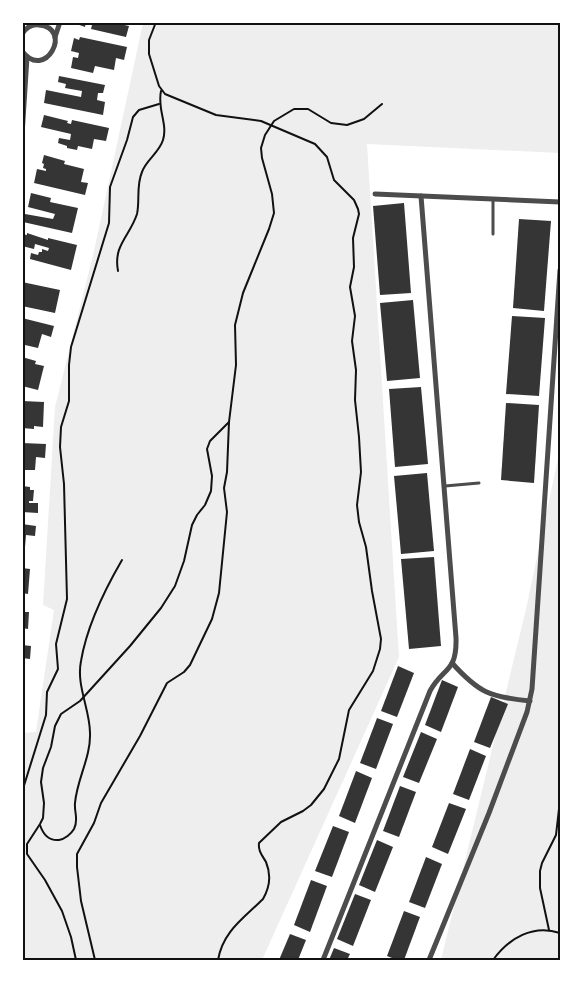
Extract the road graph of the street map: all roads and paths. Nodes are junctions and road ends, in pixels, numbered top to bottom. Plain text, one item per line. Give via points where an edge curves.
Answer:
1 (60, 22) edge
2 (156, 22) edge
3 (35, 24) edge
4 (22, 34) edge
5 (55, 37) junction
6 (22, 51) edge
7 (28, 57) junction
8 (161, 90) junction
9 (159, 104) junction
10 (382, 104) dead end
11 (270, 125) junction
12 (22, 135) edge
13 (375, 194) dead end
14 (421, 196) junction
15 (493, 199) junction
16 (560, 202) edge
17 (493, 234) dead end
18 (560, 270) edge
19 (118, 271) dead end
20 (229, 422) junction
21 (479, 484) dead end
22 (444, 486) junction
23 (122, 560) dead end
24 (452, 663) junction
25 (83, 697) junction
26 (530, 700) junction
27 (22, 792) edge
28 (560, 800) edge
29 (40, 824) junction
30 (549, 930) junction
31 (560, 933) edge
32 (76, 960) edge
33 (95, 960) edge
34 (218, 960) edge
35 (323, 960) edge
36 (429, 960) edge
37 (493, 960) edge

1 - 5 street
2 - 8 path via 148,47
3 - 4 street
3 - 5 street via 46,26
5 - 7 street via 55,46 49,56 38,60
6 - 7 street
7 - 12 street
8 - 9 path
8 - 11 path via 170,97 216,115 254,119
9 - 19 path via 164,124 163,140 141,173 137,211 119,248
9 - 27 path via 139,110 133,117 110,187 109,223 71,347 69,401 61,427 60,447 68,592 56,644 58,669 48,692 46,715
10 - 11 path via 364,119 347,125 331,123 303,108 290,111
11 - 20 path via 261,153 274,213 236,319 236,366
11 - 34 path via 320,148 327,157 334,180 354,200 358,209 350,287 355,316 352,341 361,472 357,505 381,644 373,670 349,710 339,759 324,789 303,811 281,822 259,843 269,876 266,894 234,926
13 - 14 street
14 - 15 street
14 - 22 street
15 - 16 street
15 - 17 lane
18 - 26 street via 535,665
20 - 25 path via 206,449 212,476 211,491 192,525 175,586 142,633
20 - 33 path via 224,488 227,512 225,544 212,619 187,669 167,683 104,798 78,854 76,867 80,901
21 - 22 lane
22 - 24 street via 456,638
23 - 25 path via 96,612 80,662
24 - 26 street via 472,684 488,694
24 - 35 street via 430,691
25 - 29 path via 61,714 56,726 41,775 44,810
25 - 29 path via 90,739 74,804 75,828 69,836 54,839 45,834
26 - 36 street via 489,813
28 - 30 path via 556,835 540,871 540,888
29 - 32 path via 28,844 27,854 62,911
30 - 31 path
30 - 37 path via 532,931 515,938

